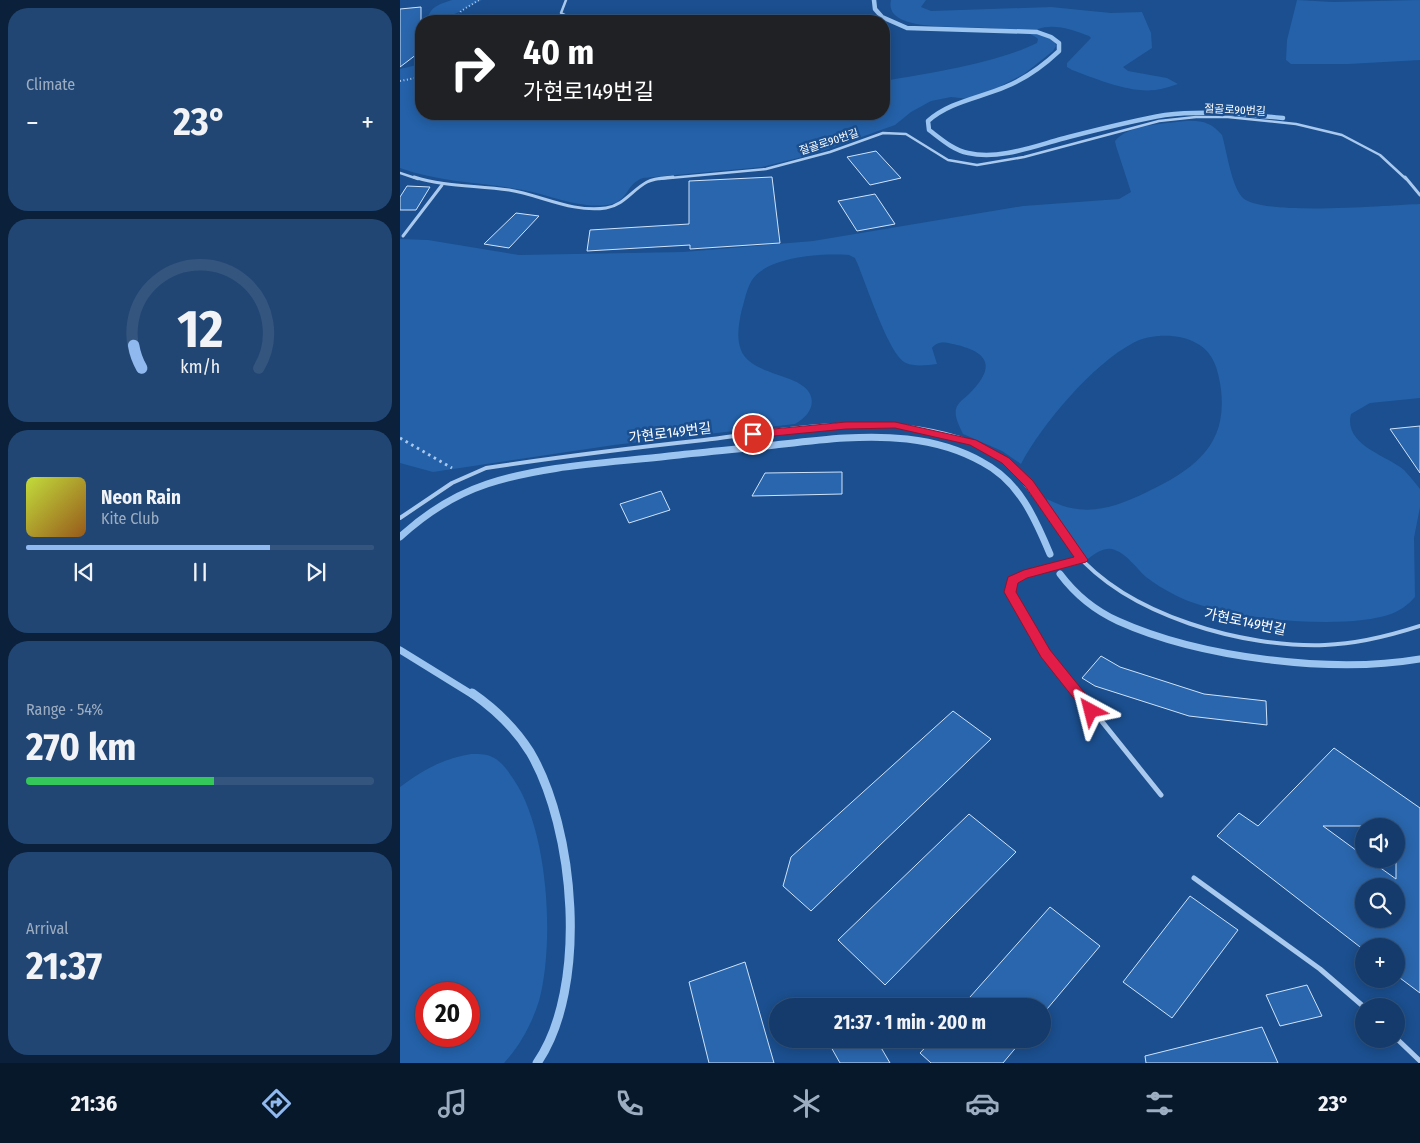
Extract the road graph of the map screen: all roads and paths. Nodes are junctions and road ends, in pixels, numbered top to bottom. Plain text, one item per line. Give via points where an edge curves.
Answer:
1 (479, 0) edge
2 (566, 0) edge
3 (458, 15) edge
4 (565, 15) edge
5 (415, 78) edge
6 (400, 82) edge
7 (400, 173) edge
8 (442, 184) junction
9 (1420, 195) edge
10 (403, 236) dead end
11 (400, 438) edge
12 (463, 475) junction
13 (400, 518) edge
14 (1082, 560) junction
15 (1420, 626) edge
16 (1161, 795) dead end
17 (1194, 878) dead end
18 (1355, 999) edge
19 (1405, 1047) edge
20 (1420, 1062) edge

1 - 3 path
2 - 4 lane via 561,13
5 - 6 path
7 - 8 lane, 절골로90번길
8 - 9 lane, 절골로90번길 via 508,190 572,206 606,209 629,199 644,182 654,179 760,171 830,152 883,133 906,134 948,160 977,165 1024,157 1159,121 1228,117 1296,124 1342,135 1380,155
8 - 10 lane
11 - 12 path
12 - 13 lane, 가현로149번길
12 - 14 lane, 가현로149번길 via 486,468 649,446 818,428 895,425 973,442 1006,461 1029,484
14 - 15 lane, 가현로149번길 via 1114,590 1155,611 1232,634 1296,644 1345,642 1391,635
14 - 16 lane via 1024,574 1012,580 1010,592 1046,653
17 - 18 lane via 1320,969
19 - 20 lane

